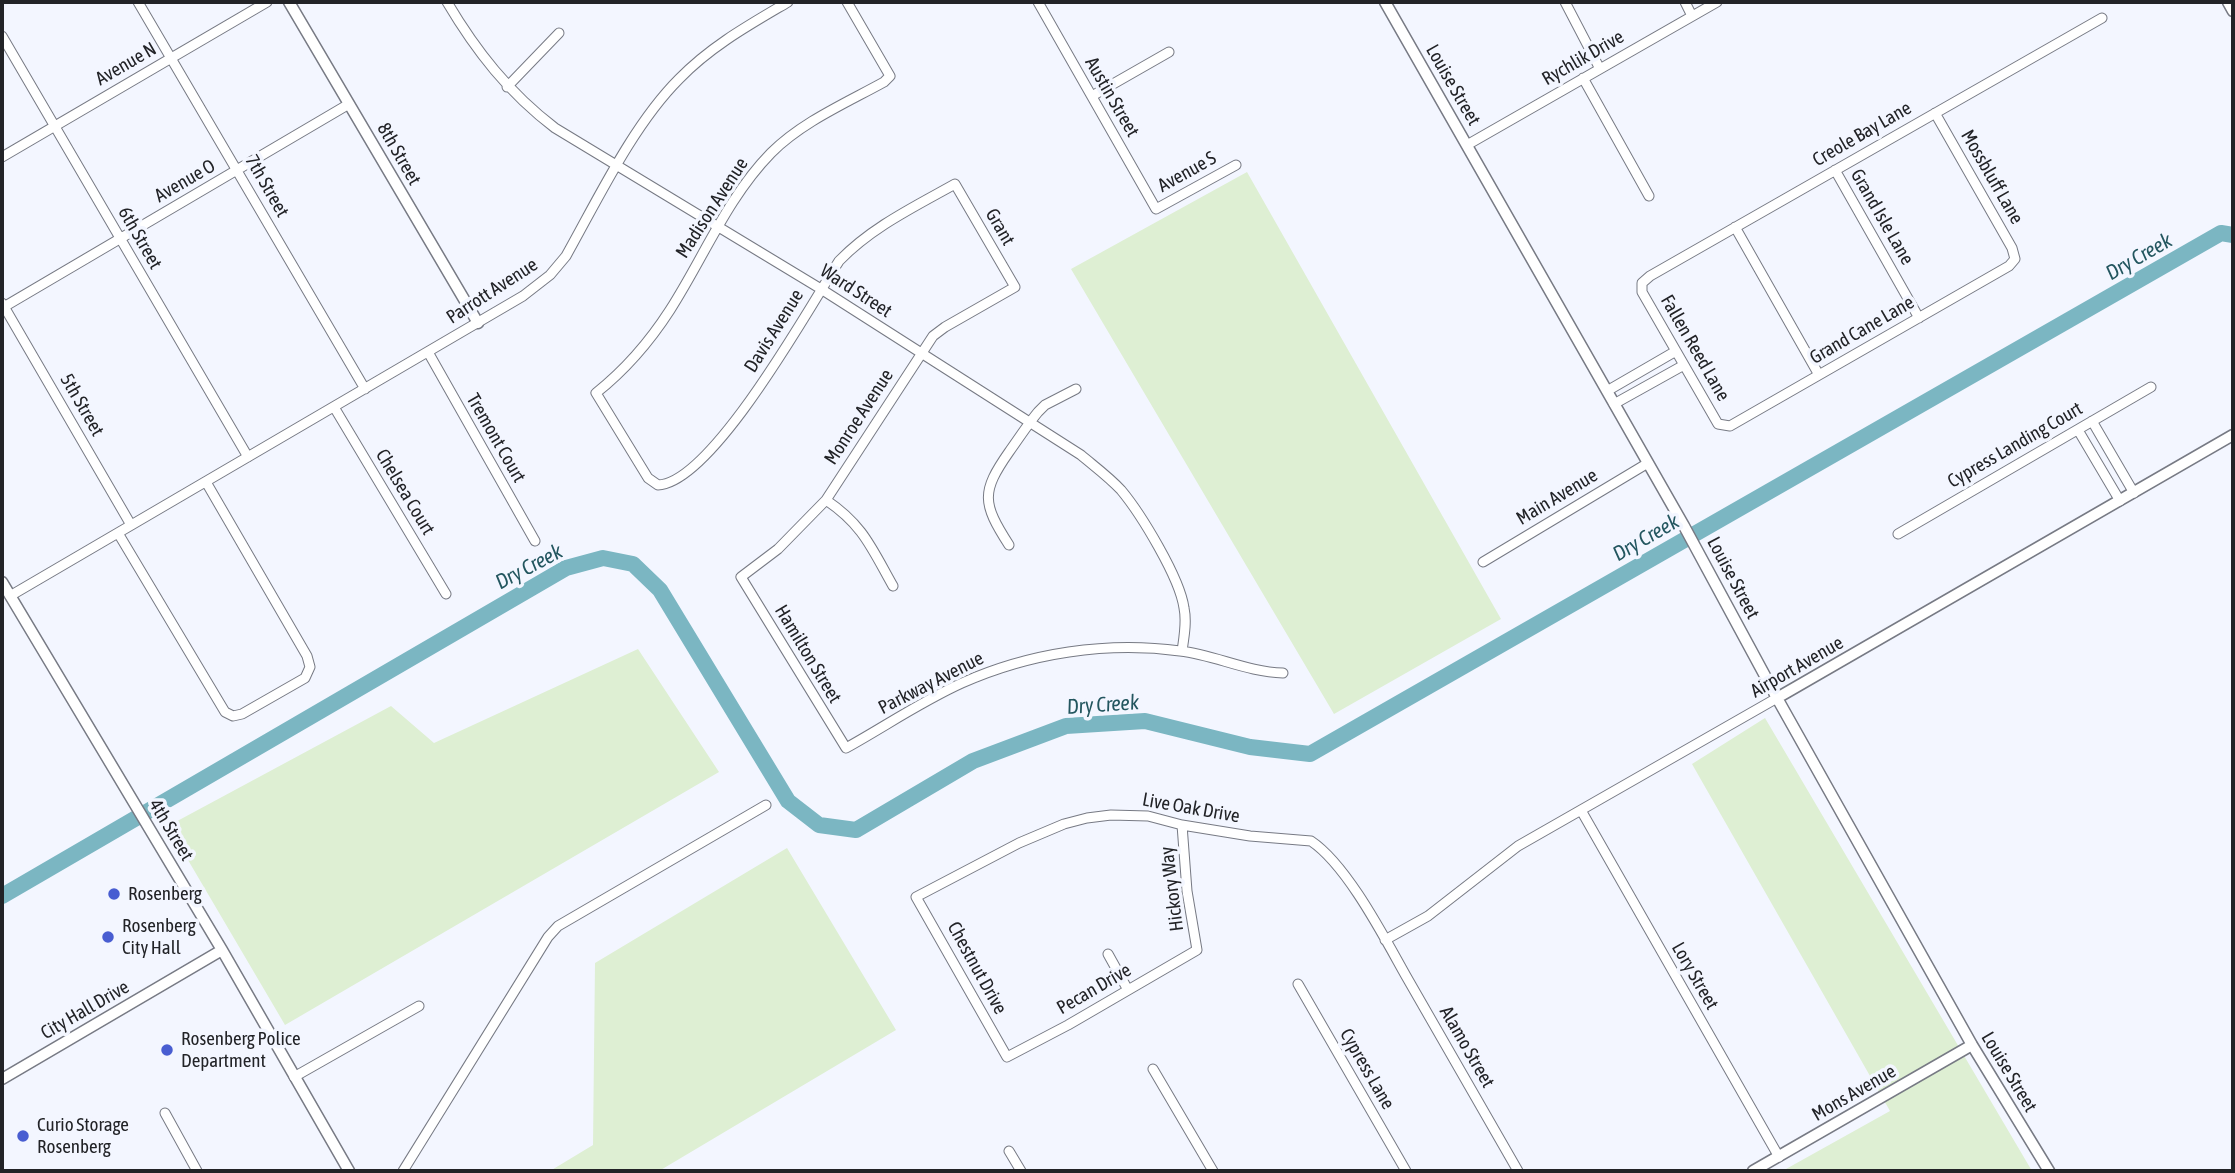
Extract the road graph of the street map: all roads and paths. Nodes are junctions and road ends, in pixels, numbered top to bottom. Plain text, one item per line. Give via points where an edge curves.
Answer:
1 (138, 2) edge
2 (267, 2) edge
3 (289, 2) edge
4 (447, 2) edge
5 (788, 2) edge
6 (847, 2) edge
7 (1038, 2) edge
8 (1385, 2) edge
9 (1565, 2) edge
10 (1685, 2) edge
11 (1717, 2) edge
12 (2228, 2) edge
13 (2233, 12) edge
14 (1692, 16) junction
15 (2102, 18) dead end
16 (559, 33) dead end
17 (2, 36) edge
18 (1169, 52) dead end
19 (171, 58) junction
20 (1600, 69) junction
21 (1583, 78) junction
22 (507, 87) junction
23 (1092, 96) junction
24 (349, 104) junction
25 (1935, 113) junction
26 (55, 126) junction
27 (1467, 145) junction
28 (2, 157) edge
29 (1236, 165) dead end
30 (617, 166) junction
31 (238, 170) junction
32 (1835, 170) junction
33 (956, 184) joint
34 (1650, 196) dead end
35 (1156, 209) joint
36 (718, 226) junction
37 (1735, 227) junction
38 (120, 239) junction
39 (2015, 258) joint
40 (1642, 283) joint
41 (1015, 287) joint
42 (821, 289) junction
43 (3, 306) edge
44 (1919, 318) junction
45 (478, 323) junction
46 (1676, 351) junction
47 (428, 352) junction
48 (920, 354) junction
49 (1684, 365) junction
50 (1819, 375) junction
51 (2151, 387) dead end
52 (365, 389) junction
53 (1076, 389) dead end
54 (1607, 391) junction
55 (1614, 404) junction
56 (334, 407) junction
57 (2092, 421) junction
58 (1030, 422) junction
59 (1723, 426) joint
60 (2078, 430) junction
61 (2233, 435) edge
62 (248, 457) junction
63 (1648, 463) junction
64 (206, 482) junction
65 (665, 484) joint
66 (2134, 493) junction
67 (825, 499) junction
68 (2120, 501) junction
69 (131, 525) junction
70 (118, 533) junction
71 (1898, 534) dead end
72 (535, 541) dead end
73 (1009, 545) dead end
74 (1483, 562) dead end
75 (741, 577) joint
76 (2, 582) edge
77 (893, 586) dead end
78 (446, 594) dead end
79 (10, 596) junction
80 (1182, 651) junction
81 (1283, 673) dead end
82 (1777, 698) junction
83 (846, 748) joint
84 (766, 805) dead end
85 (1581, 812) junction
86 (1182, 825) junction
87 (916, 897) joint
88 (1385, 940) junction
89 (222, 950) junction
90 (1197, 950) joint
91 (1108, 954) dead end
92 (1298, 984) dead end
93 (1128, 990) junction
94 (419, 1006) dead end
95 (1972, 1045) junction
96 (1007, 1057) joint
97 (1153, 1069) dead end
98 (294, 1077) junction
99 (2, 1079) edge
100 (165, 1113) dead end
101 (1009, 1151) dead end
102 (1779, 1157) junction
103 (197, 1171) edge
104 (349, 1171) edge
105 (403, 1171) edge
106 (1021, 1171) edge
107 (1213, 1171) edge
108 (1406, 1171) edge
109 (1518, 1171) edge
110 (1753, 1171) edge
111 (2049, 1171) edge

1 - 19 street, 7th Street
2 - 19 street, Avenue N
3 - 24 street, 8th Street
4 - 22 street, Ward Street
5 - 30 street, Parrott Avenue via 732,34 677,80
6 - 36 street, Madison Avenue via 891,76 785,140 744,184
7 - 23 street, Austin Street
8 - 27 street, Louise Street
9 - 20 street
10 - 14 street
11 - 14 street, Rychlik Drive
12 - 13 street
14 - 20 street, Rychlik Drive
15 - 25 street, Creole Bay Lane
16 - 22 street
17 - 26 street, 6th Street
18 - 23 street
19 - 26 street, Avenue N
19 - 31 street, 7th Street
20 - 21 street, Rychlik Drive
21 - 27 street, Rychlik Drive
21 - 34 street
22 - 30 street, Ward Street via 555,128
23 - 35 street, Austin Street
24 - 31 street, Avenue O
24 - 45 street, 8th Street
25 - 32 street, Creole Bay Lane
25 - 39 street, Mossbluff Lane
26 - 28 street, Avenue N
26 - 38 street, 6th Street
27 - 54 street, Louise Street
29 - 35 street, Avenue S
30 - 36 street, Ward Street
30 - 45 street, Parrott Avenue via 551,275
31 - 38 street, Avenue O
31 - 52 street, 7th Street
32 - 37 street, Creole Bay Lane
32 - 44 street, Grand Isle Lane
33 - 41 street, Grant
33 - 42 street, Davis Avenue via 861,239
36 - 42 street, Ward Street
36 - 65 street, Madison Avenue via 653,334 596,393 648,478
37 - 40 street, Creole Bay Lane
37 - 50 street
38 - 43 street, Avenue O
38 - 62 street, 6th Street
39 - 44 street, Grand Cane Lane via 2009,266
40 - 46 street, Fallen Reed Lane via 1642,292
41 - 48 street, Monroe Avenue via 945,327
42 - 48 street, Ward Street
42 - 65 street, Davis Avenue via 726,432 697,463
43 - 69 street, 5th Street
44 - 50 street, Grand Cane Lane
45 - 47 street, Parrott Avenue
46 - 49 street, Fallen Reed Lane
46 - 54 street
47 - 52 street, Parrott Avenue
47 - 72 street, Tremont Court
48 - 58 street, Ward Street
48 - 67 street, Monroe Avenue
49 - 55 street
49 - 59 street, Fallen Reed Lane
50 - 59 street, Grand Cane Lane
51 - 57 street, Cypress Landing Court
52 - 56 street, Parrott Avenue
53 - 58 street via 1045,405
54 - 55 street, Louise Street
55 - 63 street, Louise Street
56 - 62 street, Parrott Avenue
56 - 78 street, Chelsea Court
57 - 60 street, Cypress Landing Court
57 - 66 street
58 - 73 street via 988,488 991,512
58 - 80 street, Ward Street via 1102,472 1121,490 1147,529 1181,592 1185,610
60 - 68 street
60 - 71 street, Cypress Landing Court
61 - 66 street, Airport Avenue
62 - 64 street, Parrott Avenue
63 - 74 street, Main Avenue
63 - 82 street, Louise Street
64 - 69 street, Parrott Avenue
64 - 70 street via 310,667 304,678 242,714 225,712
66 - 68 street, Airport Avenue
67 - 75 street, Monroe Avenue via 778,549
67 - 77 street via 860,527
68 - 82 street, Airport Avenue
69 - 70 street, Parrott Avenue
70 - 79 street, Parrott Avenue
75 - 83 street, Hamilton Street
76 - 79 street, 4th Street
79 - 89 street, 4th Street
80 - 81 street, Parkway Avenue via 1264,673
80 - 83 street, Parkway Avenue via 1070,651 993,670
82 - 85 street, Airport Avenue
82 - 95 street, Louise Street
84 - 105 street via 558,926
85 - 88 street, Airport Avenue via 1518,846 1428,916
85 - 102 street, Lory Street
86 - 87 street, Live Oak Drive via 1149,816 1111,815 1064,824
86 - 88 street, Live Oak Drive via 1311,841 1343,874
86 - 90 street, Hickory Way
87 - 96 street, Chestnut Drive
88 - 109 street, Alamo Street
89 - 98 street, 4th Street
89 - 99 street, City Hall Drive
90 - 93 street, Pecan Drive
91 - 93 street
92 - 108 street, Cypress Lane
93 - 96 street, Pecan Drive
94 - 98 street
95 - 102 street, Mons Avenue
95 - 111 street, Louise Street
97 - 107 street
98 - 104 street, 4th Street
100 - 103 street
101 - 106 street
102 - 110 street, Mons Avenue

